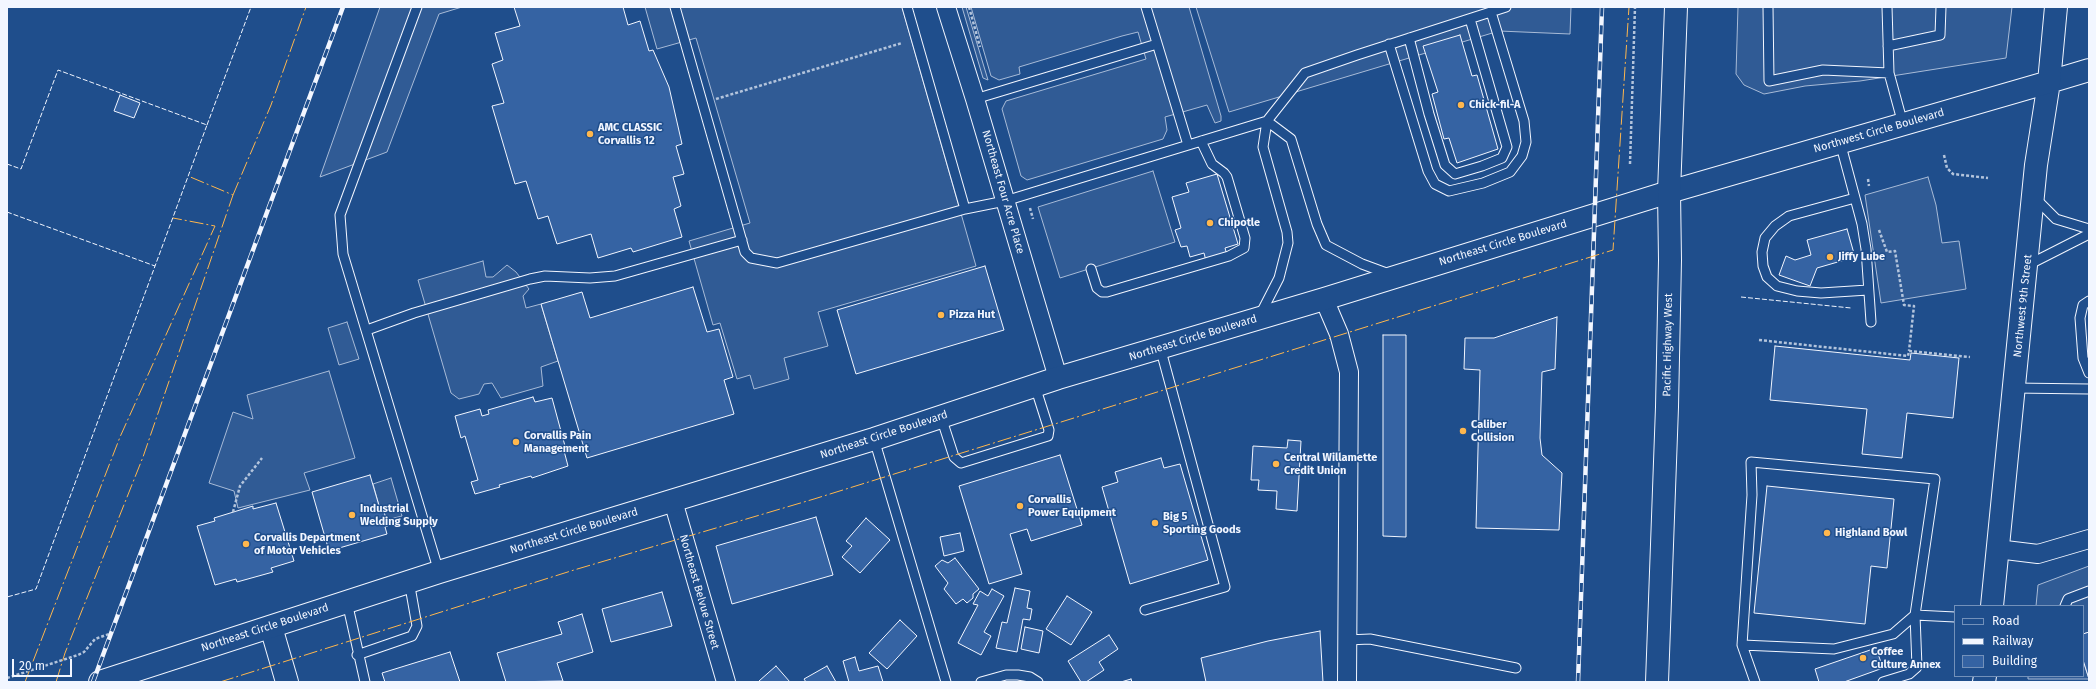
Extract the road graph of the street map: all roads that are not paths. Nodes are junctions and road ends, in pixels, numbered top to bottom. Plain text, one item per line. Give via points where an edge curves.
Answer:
1 (417, 7) edge
2 (675, 7) edge
3 (907, 7) edge
4 (946, 7) edge
5 (1146, 7) edge
6 (1506, 7) edge
7 (1676, 7) edge
8 (1768, 7) edge
9 (1887, 7) edge
10 (1941, 7) edge
11 (2056, 7) edge
12 (1491, 12) junction
13 (1470, 19) junction
14 (1409, 38) junction
15 (1157, 44) junction
16 (1390, 44) junction
17 (1888, 46) junction
18 (2089, 70) edge
19 (1889, 73) junction
20 (2049, 82) junction
21 (975, 99) junction
22 (1267, 121) junction
23 (1903, 124) junction
24 (1201, 141) junction
25 (1840, 142) junction
26 (1188, 145) junction
27 (1669, 192) junction
28 (2034, 195) junction
29 (1855, 198) junction
30 (1006, 201) junction
31 (965, 208) junction
32 (2089, 228) edge
33 (2089, 234) edge
34 (742, 240) junction
35 (2027, 266) junction
36 (1091, 269) dead end
37 (1395, 277) junction
38 (1868, 290) junction
39 (1324, 299) junction
40 (2089, 301) edge
41 (1258, 318) junction
42 (1871, 322) dead end
43 (367, 330) junction
44 (1160, 347) junction
45 (2089, 373) edge
46 (1058, 378) junction
47 (1035, 386) junction
48 (2014, 388) junction
49 (2089, 389) edge
50 (941, 417) junction
51 (874, 439) junction
52 (673, 501) junction
53 (2089, 539) edge
54 (1997, 549) junction
55 (439, 572) junction
56 (409, 581) junction
57 (2089, 591) edge
58 (346, 602) junction
59 (1992, 605) edge
60 (2065, 605) edge
61 (1145, 610) dead end
62 (1915, 615) junction
63 (1954, 617) edge
64 (271, 627) junction
65 (1347, 640) junction
66 (1742, 645) junction
67 (358, 655) junction
68 (1516, 668) dead end
69 (100, 682) edge
70 (287, 682) edge
71 (365, 682) edge
72 (726, 682) edge
73 (946, 682) edge
74 (981, 682) edge
75 (1038, 682) edge
76 (1347, 682) edge
77 (1657, 682) edge
78 (1754, 682) edge
79 (1883, 682) edge

1 - 43 lane via 340,215 344,254
2 - 34 lane
3 - 31 lane
4 - 21 street, Northeast Four Acre Place
5 - 15 lane
6 - 12 lane
7 - 27 main road, Pacific Highway West
8 - 19 lane via 1769,81 1823,70
9 - 17 lane
10 - 17 lane via 1940,35
11 - 20 main road, Northwest 9th Street
12 - 13 lane
12 - 16 lane via 1524,121 1526,142 1522,156 1510,172 1483,183 1448,191 1435,184 1428,171
13 - 14 lane
13 - 14 lane via 1507,147 1502,158 1482,166 1455,174 1445,165
14 - 16 lane
15 - 21 lane
15 - 26 lane
16 - 22 lane via 1306,73
17 - 19 lane
18 - 20 main road, Northwest Circle Boulevard
19 - 23 lane
20 - 23 main road, Northwest Circle Boulevard
20 - 28 main road, Northwest 9th Street
21 - 30 street, Northeast Four Acre Place
22 - 24 lane
22 - 37 lane via 1291,139 1326,245 1362,264
22 - 41 lane via 1263,147 1288,232 1288,243 1279,278
23 - 25 main road, Northwest Circle Boulevard
24 - 26 lane
24 - 36 lane via 1212,164 1227,178 1245,238 1244,248 1229,256 1107,292 1097,288
25 - 27 main road, Northwest Circle Boulevard
25 - 29 lane
26 - 30 lane
27 - 37 main road, Northeast Circle Boulevard
27 - 77 main road, Pacific Highway West via 1667,400
28 - 32 lane via 2041,206 2056,219
28 - 35 main road, Northwest 9th Street
29 - 38 lane via 1866,249
29 - 38 lane via 1789,216 1775,226 1765,238 1762,252 1767,277 1777,286 1821,293
30 - 31 lane
30 - 46 street, Northeast Four Acre Place
31 - 34 lane via 777,263 751,258
33 - 35 lane
34 - 43 lane via 615,276 545,276 530,279 414,313
35 - 48 main road, Northwest 9th Street
37 - 39 main road, Northeast Circle Boulevard
38 - 42 lane
39 - 41 main road, Northeast Circle Boulevard
39 - 65 street via 1339,334 1349,372
40 - 45 lane via 2083,305 2080,318 2083,358
41 - 44 main road, Northeast Circle Boulevard
43 - 55 lane
44 - 46 main road, Northeast Circle Boulevard
44 - 61 lane via 1225,587
46 - 47 main road, Northeast Circle Boulevard
47 - 50 main road, Northeast Circle Boulevard
47 - 50 lane via 1049,430 1048,436 961,463 954,457
48 - 49 lane
48 - 54 main road, Northwest 9th Street
50 - 51 main road, Northeast Circle Boulevard
51 - 52 main road, Northeast Circle Boulevard
51 - 73 lane
52 - 55 main road, Northeast Circle Boulevard
52 - 72 street, Northeast Belvue Street
53 - 54 street via 2038,554
54 - 59 main road, Northwest 9th Street
55 - 56 main road, Northeast Circle Boulevard
56 - 58 main road, Northeast Circle Boulevard
56 - 67 lane via 417,626 412,636
57 - 60 lane via 2068,599
58 - 64 main road, Northeast Circle Boulevard
58 - 67 lane
62 - 63 lane
62 - 66 lane via 1893,634 1834,649
62 - 66 lane via 1935,479 1751,462 1752,494
62 - 79 lane via 1917,667 1909,674
64 - 69 main road, Northeast Circle Boulevard
64 - 70 main road
65 - 68 lane via 1370,638
65 - 76 street
66 - 78 lane
67 - 71 lane
74 - 75 lane via 1006,675 1018,675 1030,677

